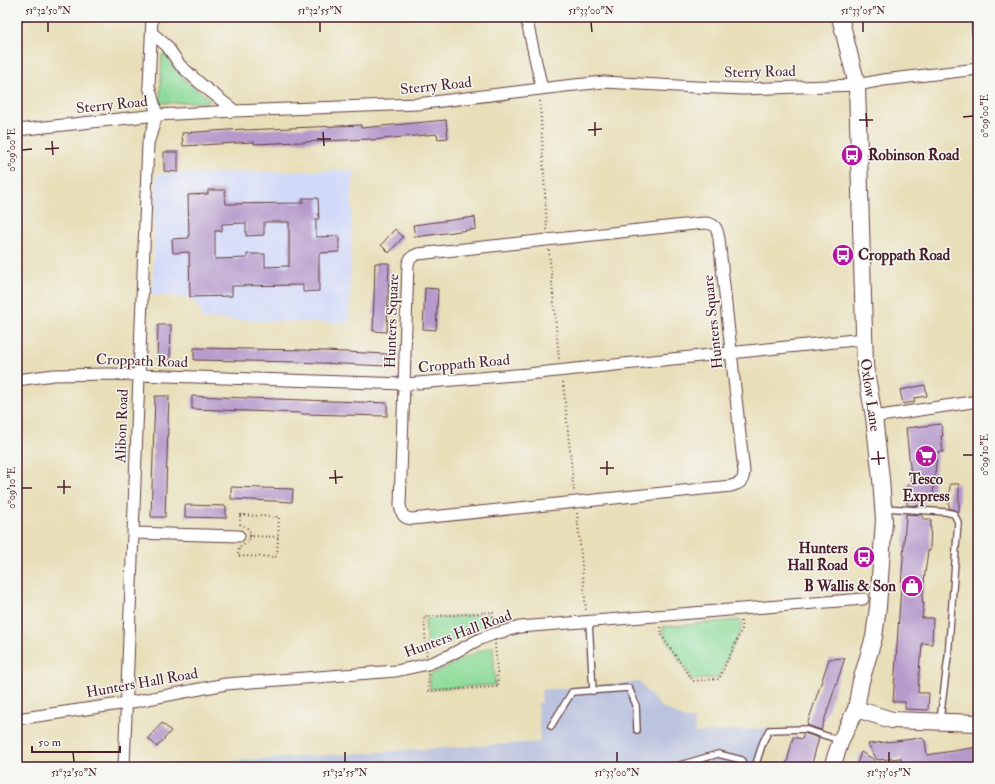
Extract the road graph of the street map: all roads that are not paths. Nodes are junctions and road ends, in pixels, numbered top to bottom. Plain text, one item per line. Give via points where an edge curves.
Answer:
1 (25, 17) edge
2 (152, 17) edge
3 (526, 17) edge
4 (840, 17) edge
5 (977, 17) edge
6 (17, 18) edge
7 (152, 33) junction
8 (978, 33) edge
9 (978, 69) edge
10 (857, 85) junction
11 (540, 89) junction
12 (235, 111) junction
13 (156, 115) junction
14 (17, 130) edge
15 (864, 339) junction
16 (731, 352) junction
17 (138, 376) junction
18 (17, 380) edge
19 (405, 384) junction
20 (978, 401) edge
21 (874, 417) junction
22 (884, 508) junction
23 (133, 533) junction
24 (245, 536) road end
25 (863, 599) dead end
26 (588, 622) junction
27 (593, 691) junction
28 (127, 703) junction
29 (856, 709) junction
30 (17, 719) edge
31 (940, 722) junction
32 (978, 723) edge
33 (551, 726) dead end
34 (637, 730) dead end
35 (841, 740) junction
36 (124, 767) edge
37 (673, 767) edge
38 (743, 767) edge
39 (755, 767) edge
40 (832, 767) edge

1 - 6 lane
2 - 7 street, Alibon Road
3 - 11 street
4 - 10 street, Oxlow Lane
5 - 8 street
7 - 12 street via 167,46 180,65
7 - 13 street, Alibon Road via 149,86
9 - 10 street
10 - 11 street, Sterry Road via 744,89 604,82
10 - 15 street, Oxlow Lane
11 - 12 street, Sterry Road via 417,104
12 - 13 street, Sterry Road
13 - 14 street, Sterry Road
13 - 17 street, Alibon Road via 148,143
15 - 16 street, Croppath Road
15 - 21 street, Oxlow Lane via 865,366
16 - 19 street, Croppath Road via 561,371
16 - 19 street, Hunters Square via 718,230 714,225 703,223 413,255 408,264
16 - 19 street, Hunters Square via 744,472 739,484 412,519 404,517 400,505
17 - 18 street, Croppath Road via 109,374
17 - 19 street, Croppath Road
17 - 23 street, Alibon Road
20 - 21 street
21 - 22 street, Oxlow Lane
22 - 29 street, Oxlow Lane via 874,637
22 - 31 lane via 946,512 954,514 958,522 948,657
23 - 24 street
23 - 28 street, Alibon Road
25 - 26 street, Hunters Hall Road
26 - 27 lane
26 - 28 street, Hunters Hall Road via 520,627 480,639 428,664 396,671 226,684
27 - 33 lane via 572,692
27 - 34 lane via 629,688 636,705
28 - 30 street, Hunters Hall Road
28 - 36 street, Alibon Road
29 - 31 street via 892,720
29 - 35 street, Oxlow Lane
31 - 32 street
35 - 39 lane via 805,729 769,730
35 - 40 street, Oxlow Lane
37 - 38 lane via 718,754 742,760

